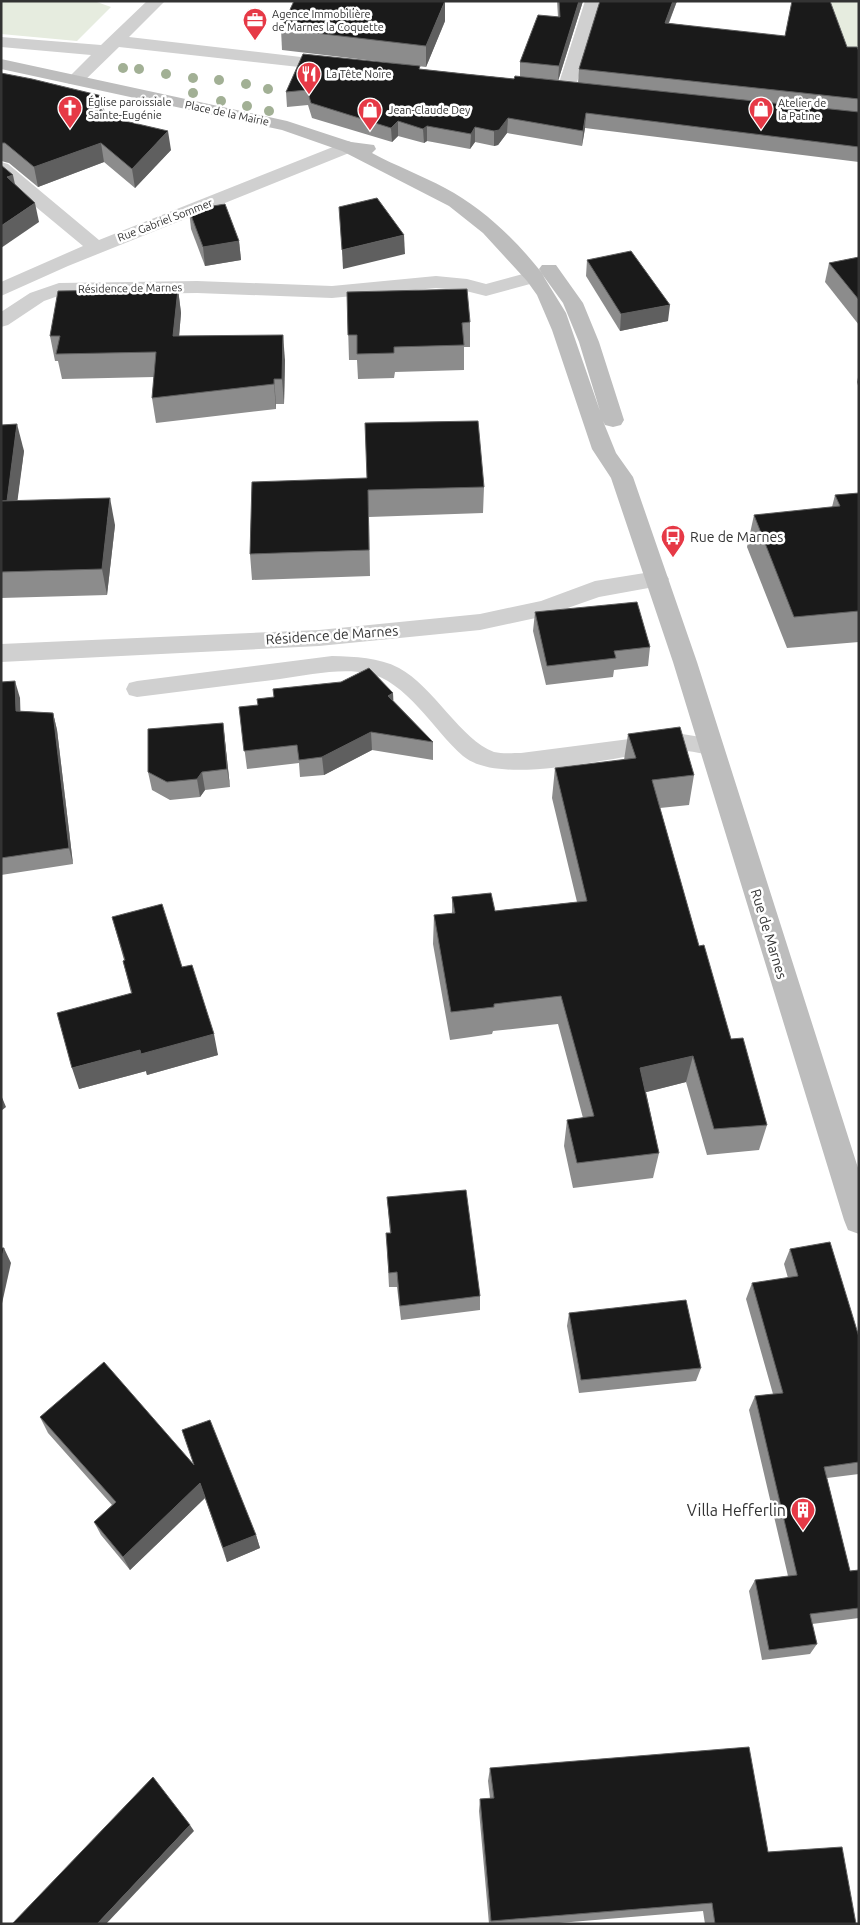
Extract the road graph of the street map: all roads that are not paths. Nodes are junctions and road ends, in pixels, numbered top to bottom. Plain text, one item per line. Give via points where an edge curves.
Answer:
1 (157, 1) edge
2 (593, 1) edge
3 (1, 42) edge
4 (110, 46) junction
5 (1, 64) edge
6 (354, 68) edge
7 (75, 80) junction
8 (546, 87) edge
9 (566, 89) junction
10 (585, 91) edge
11 (348, 147) junction
12 (1, 168) edge
13 (96, 248) junction
14 (534, 276) junction
15 (2, 288) edge
16 (1, 321) edge
17 (578, 343) junction
18 (656, 579) junction
19 (1, 653) edge
20 (136, 689) dead end
21 (710, 746) junction
22 (859, 1220) edge

1 - 4 street
2 - 9 street
3 - 4 street
4 - 6 street
4 - 7 street
5 - 7 main road, Place de la Mairie
7 - 11 main road, Place de la Mairie via 287,126
8 - 9 street
9 - 10 street
11 - 13 street, Rue Gabriel Sommer
11 - 14 main road via 441,193 470,212
11 - 17 main road via 370,150 433,175 485,204 510,225 540,256 573,303
12 - 13 street
13 - 15 street, Rue Gabriel Sommer
14 - 16 street, Résidence de Marnes via 486,290 436,282 332,292 197,287 59,289 37,298
14 - 17 main road
17 - 18 main road, Rue de Marnes via 603,450 622,477
18 - 19 street, Résidence de Marnes via 595,589 545,608 480,622 319,638
18 - 21 main road, Rue de Marnes
20 - 21 lane, Résidence de Marnes via 332,664 369,666 392,674 414,690 472,751 493,761 521,762 676,741
21 - 22 main road, Rue de Marnes

